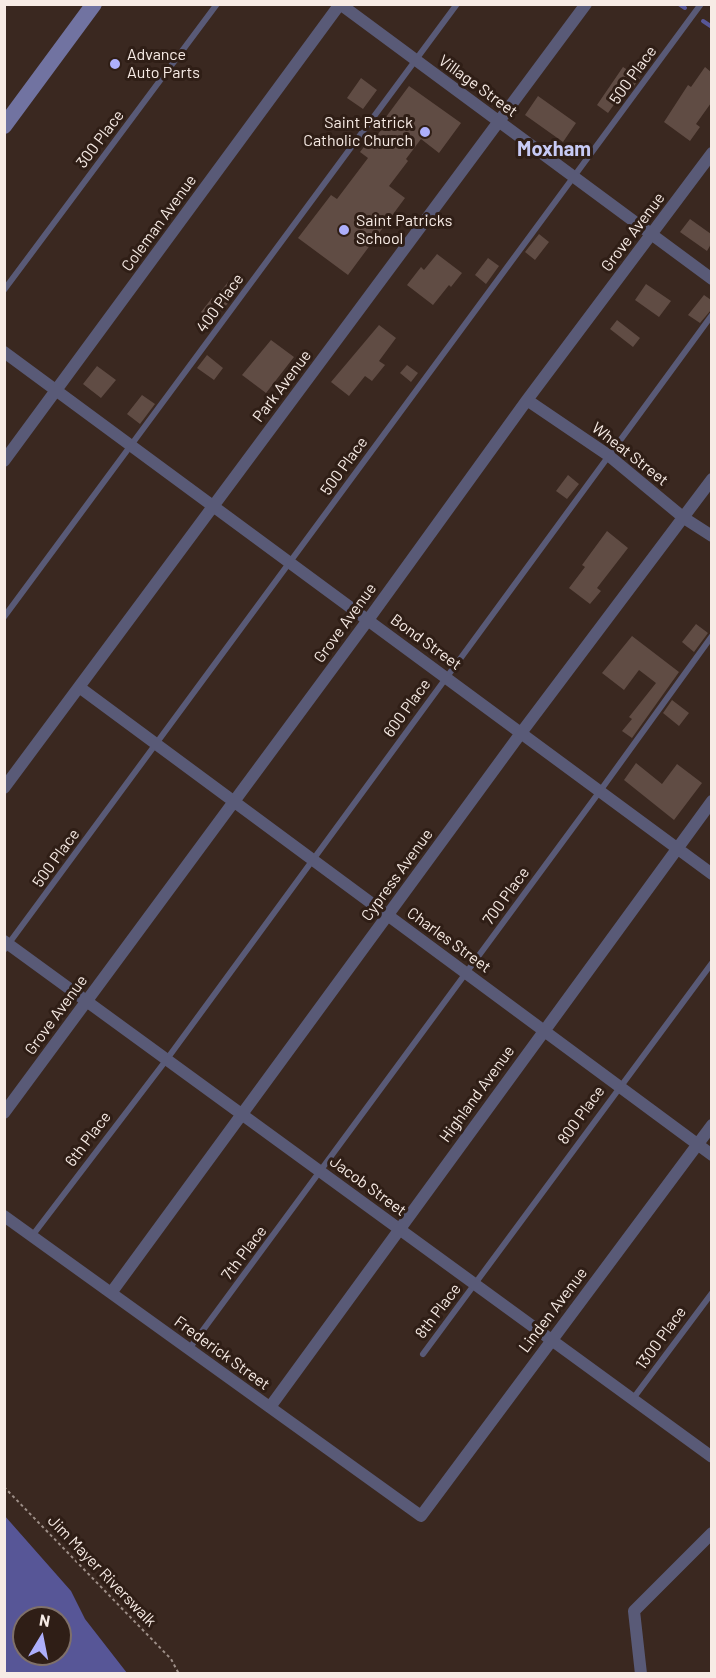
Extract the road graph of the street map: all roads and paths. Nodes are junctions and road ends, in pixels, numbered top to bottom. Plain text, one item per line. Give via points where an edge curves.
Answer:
1 (94, 4) edge
2 (217, 4) edge
3 (340, 4) edge
4 (457, 4) edge
5 (586, 4) edge
6 (701, 4) edge
7 (416, 61) junction
8 (499, 122) junction
9 (4, 126) edge
10 (711, 153) edge
11 (574, 177) junction
12 (651, 235) junction
13 (711, 279) edge
14 (4, 290) edge
15 (711, 315) edge
16 (4, 352) edge
17 (56, 390) junction
18 (527, 400) junction
19 (131, 445) junction
20 (608, 455) junction
21 (4, 461) edge
22 (711, 479) edge
23 (214, 506) junction
24 (684, 518) junction
25 (711, 536) edge
26 (290, 563) junction
27 (4, 617) edge
28 (368, 620) junction
29 (711, 636) edge
30 (446, 678) junction
31 (79, 687) junction
32 (521, 733) junction
33 (156, 744) junction
34 (4, 788) edge
35 (600, 791) junction
36 (711, 801) edge
37 (234, 802) junction
38 (676, 848) junction
39 (313, 860) junction
40 (711, 874) edge
41 (388, 915) junction
42 (6, 945) edge
43 (711, 963) edge
44 (466, 973) junction
45 (87, 1001) junction
46 (544, 1030) junction
47 (166, 1059) junction
48 (619, 1086) junction
49 (4, 1113) edge
50 (242, 1114) junction
51 (711, 1125) edge
52 (697, 1144) junction
53 (711, 1155) edge
54 (321, 1172) junction
55 (4, 1216) edge
56 (399, 1230) junction
57 (32, 1236) junction
58 (475, 1285) junction
59 (111, 1293) junction
60 (711, 1293) edge
61 (551, 1340) junction
62 (189, 1349) junction
63 (423, 1354) dead end
64 (633, 1400) junction
65 (270, 1407) junction
66 (711, 1457) edge
67 (4, 1487) edge
68 (421, 1516) joint
69 (711, 1533) edge
70 (179, 1674) edge
71 (641, 1674) edge

1 - 9 main road
2 - 14 lane, 300 Place
3 - 7 street, Village Street
3 - 17 street, Coleman Avenue
4 - 7 lane, 400 Place
5 - 8 street, Park Avenue
6 - 11 lane, 500 Place
7 - 8 street, Village Street
7 - 19 lane, 400 Place
8 - 11 street, Village Street
8 - 23 street, Park Avenue
10 - 12 street, Grove Avenue
11 - 12 street, Village Street
11 - 26 lane, 500 Place
12 - 13 street, Village Street
12 - 18 street, Grove Avenue
15 - 20 lane, 600 Place
16 - 17 street, Bond Street
17 - 19 street, Bond Street
17 - 21 street, Coleman Avenue
18 - 20 street, Wheat Street
18 - 28 street, Grove Avenue
19 - 23 street, Bond Street
19 - 27 lane, 400 Place
20 - 24 street, Wheat Street
20 - 30 lane, 600 Place
22 - 24 street, Cypress Avenue
23 - 26 street, Bond Street
23 - 31 street, Park Avenue
24 - 25 street, Wheat Street
24 - 32 street, Cypress Avenue
26 - 28 street, Bond Street
26 - 33 lane, 500 Place
28 - 30 street, Bond Street
28 - 37 street, Grove Avenue
29 - 35 lane, 700 Place
30 - 32 street, Bond Street
30 - 39 lane, 600 Place
31 - 33 street, Charles Street
31 - 34 street, Park Avenue
32 - 35 street, Bond Street
32 - 41 street, Cypress Avenue
33 - 37 street, Charles Street
33 - 42 lane, 500 Place
35 - 38 street, Bond Street
35 - 44 lane, 700 Place
36 - 38 street, Highland Avenue
37 - 39 street, Charles Street
37 - 45 street, Grove Avenue
38 - 40 street, Bond Street
38 - 46 street, Highland Avenue
39 - 41 street, Charles Street
39 - 47 lane, 600 Place
41 - 44 street, Charles Street
41 - 50 street, Cypress Avenue
42 - 45 street, Jacob Street
43 - 48 lane, 800 Place
44 - 46 street, Charles Street
44 - 54 lane, 700 Place
45 - 47 street, Jacob Street
45 - 49 street, Grove Avenue
46 - 48 street, Charles Street
46 - 56 street, Highland Avenue
47 - 50 street, Jacob Street
47 - 57 lane, 6th Place
48 - 52 street, Charles Street
48 - 58 lane, 800 Place
50 - 54 street, Jacob Street
50 - 59 street, Cypress Avenue
51 - 52 street, Linden Avenue
52 - 53 street, Charles Street
52 - 61 street, Linden Avenue
54 - 56 street, Jacob Street
54 - 62 lane, 7th Place
55 - 57 street, Frederick Street
56 - 58 street, Jacob Street
56 - 65 street, Highland Avenue
57 - 59 street, Frederick Street
58 - 61 street, Jacob Street
58 - 63 lane, 8th Place
59 - 62 street, Frederick Street
60 - 64 lane, 1300 Place
61 - 64 street, Jacob Street
61 - 68 street, Linden Avenue
62 - 65 street, Frederick Street
64 - 66 street, Jacob Street
65 - 68 street, Frederick Street
67 - 70 path, Jim Mayer Riverswalk via 171,1659
69 - 71 street via 634,1611

